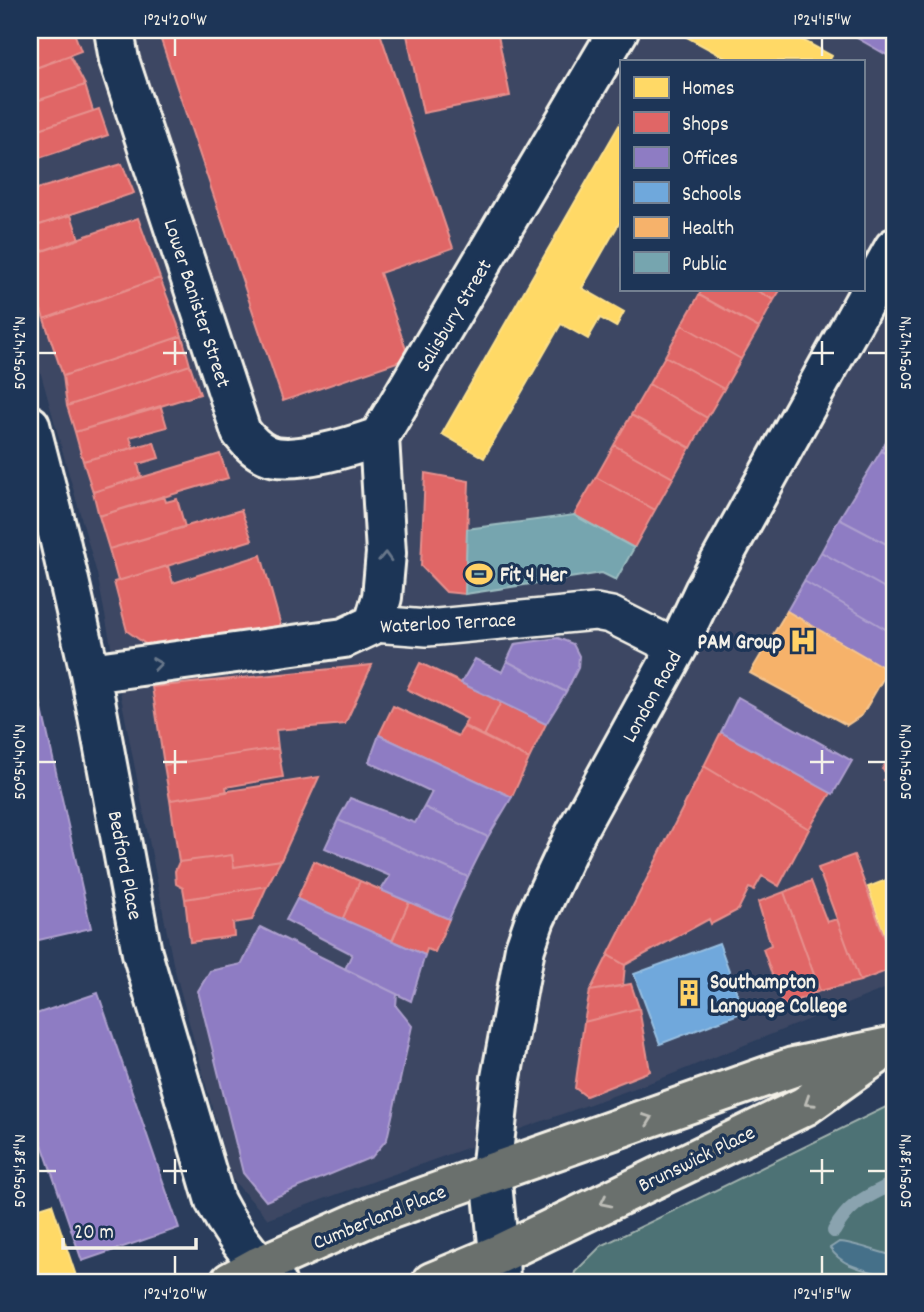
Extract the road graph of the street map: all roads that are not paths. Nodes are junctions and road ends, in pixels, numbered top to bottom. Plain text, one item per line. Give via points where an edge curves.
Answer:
1 (114, 30) edge
2 (619, 30) edge
3 (894, 248) edge
4 (30, 425) edge
5 (379, 438) junction
6 (45, 545) edge
7 (374, 624) junction
8 (677, 648) junction
9 (90, 673) junction
10 (890, 1047) edge
11 (491, 1173) junction
12 (499, 1268) edge
13 (255, 1277) edge
14 (432, 1282) edge

1 - 5 street, Lower Banister Street via 119,60 241,432 268,455 290,457
2 - 5 street, Salisbury Street
3 - 8 street, London Road
4 - 6 street, Bedford Place
7 -> 5 street via 386,553
6 - 9 street, Bedford Place
7 - 8 street, Waterloo Terrace via 427,628 595,612 611,615
9 -> 7 street, Waterloo Terrace via 345,638
8 - 11 street, London Road via 576,832 525,948 501,1078
9 - 13 street, Bedford Place via 146,966 215,1201
11 -> 10 main road, Brunswick Place via 793,1067
10 -> 12 main road, Brunswick Place via 805,1106
11 - 12 street, London Road
11 - 13 main road, Cumberland Place via 374,1215
12 - 14 main road

